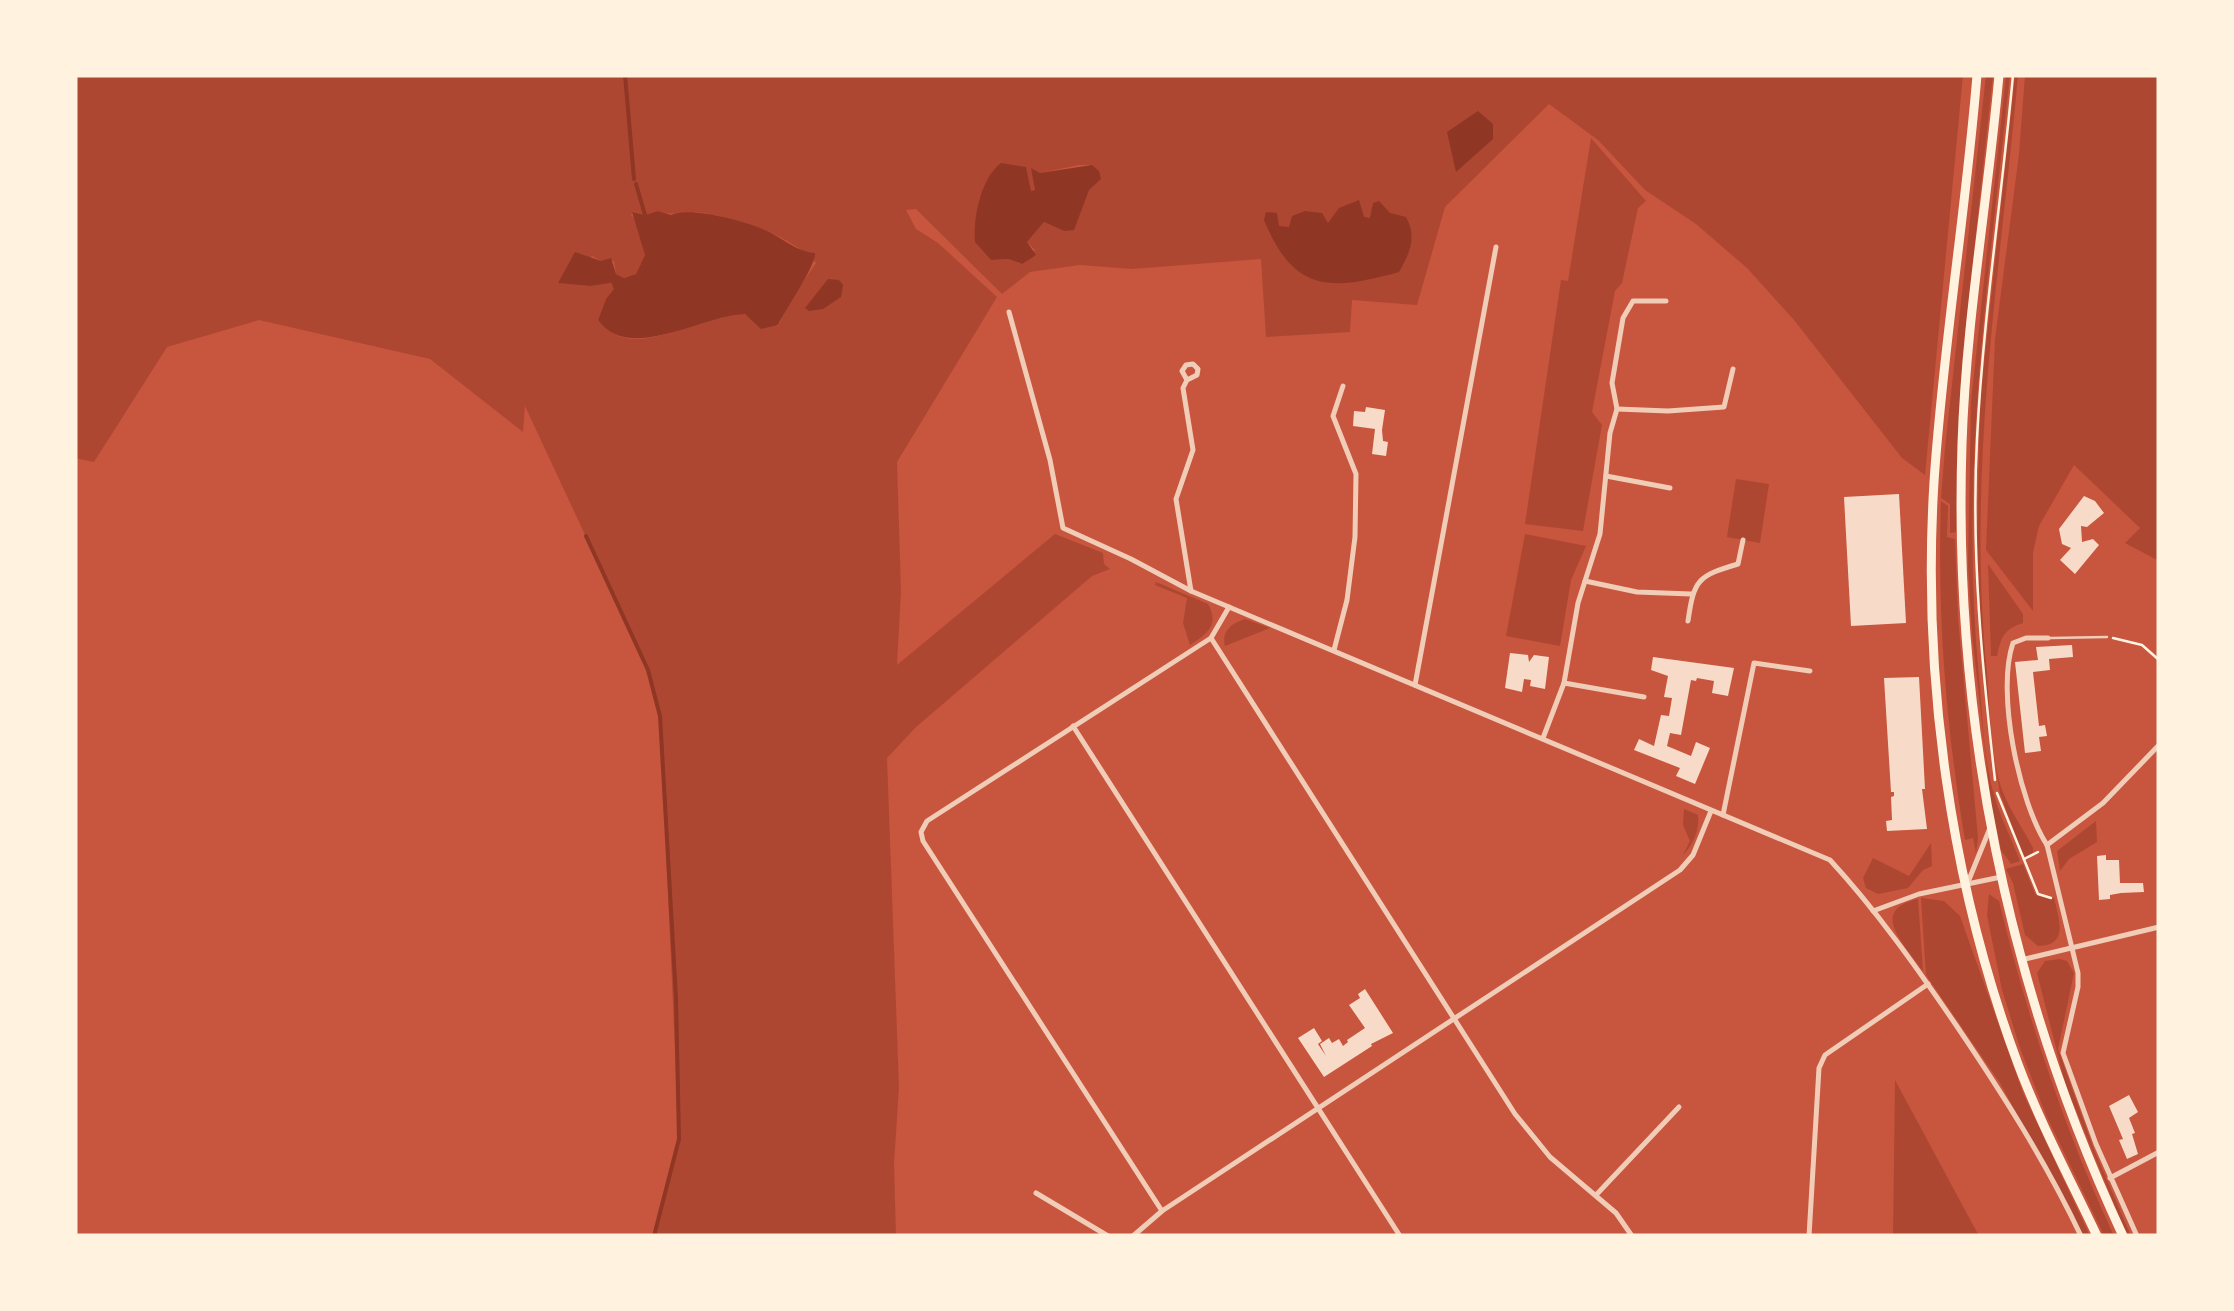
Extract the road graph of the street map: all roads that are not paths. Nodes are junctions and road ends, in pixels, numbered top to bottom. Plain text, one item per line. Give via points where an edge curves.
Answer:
1 (1978, 75) edge
2 (1999, 75) edge
3 (1496, 247) dead end
4 (1666, 302) dead end
5 (1009, 312) dead end
6 (1733, 369) dead end
7 (1187, 380) dead end
8 (1343, 386) dead end
9 (1616, 409) junction
10 (1606, 476) junction
11 (1670, 488) dead end
12 (1743, 540) dead end
13 (1585, 581) junction
14 (1191, 591) junction
15 (1692, 594) junction
16 (1230, 607) junction
17 (1688, 621) dead end
18 (2107, 637) road end
19 (1210, 638) junction
20 (2048, 638) joint
21 (1334, 650) junction
22 (1810, 671) dead end
23 (1564, 683) junction
24 (1416, 685) junction
25 (1644, 697) dead end
26 (1073, 726) junction
27 (1542, 738) junction
28 (2159, 745) edge
29 (2154, 753) junction
30 (2159, 760) edge
31 (1712, 812) junction
32 (1723, 816) junction
33 (1990, 828) junction
34 (2045, 843) junction
35 (2000, 877) junction
36 (1967, 885) junction
37 (1873, 910) junction
38 (2159, 926) edge
39 (2072, 948) junction
40 (2020, 960) junction
41 (1928, 984) junction
42 (1454, 1020) junction
43 (1679, 1106) dead end
44 (1320, 1110) junction
45 (2159, 1152) edge
46 (2110, 1178) junction
47 (1036, 1193) dead end
48 (1597, 1194) junction
49 (1162, 1211) junction
50 (1108, 1236) edge
51 (1133, 1236) edge
52 (1400, 1236) edge
53 (1632, 1236) edge
54 (1809, 1236) edge
55 (2081, 1236) edge
56 (2097, 1236) edge
57 (2123, 1236) edge
58 (2137, 1236) edge

1 - 36 highway via 1944,364 1933,534 1934,653
2 - 33 highway via 1967,367 1962,508 1966,649
3 - 24 street
4 - 9 street via 1633,300 1622,318 1612,384
5 - 14 street via 1062,528
6 - 9 street via 1724,407
7 - 14 street via 1193,450 1176,499
8 - 21 street via 1333,416 1356,474 1355,537
9 - 10 street
10 - 11 street
10 - 13 street via 1600,534
12 - 15 street via 1738,564 1706,574
13 - 15 street
13 - 23 street
14 - 16 street
15 - 17 street
16 - 19 street
16 - 21 street
18 - 20 lane
19 - 26 street
19 - 42 street
20 - 34 street via 2012,643 2008,676 2022,792
21 - 24 street
22 - 32 street via 1754,662
23 - 25 street
23 - 27 street
24 - 27 street
26 - 44 street
26 - 49 street via 921,832
27 - 31 street
28 - 29 street
29 - 30 lane
29 - 34 street via 2091,814
31 - 32 street
31 - 42 street via 1694,855 1680,870
32 - 37 street via 1830,860
33 - 35 highway
33 - 36 street
34 - 39 street
35 - 36 street
35 - 40 highway
36 - 37 street
36 - 56 highway via 2019,1067
37 - 41 street
38 - 39 street
39 - 40 street
39 - 46 street via 2078,986 2062,1052
40 - 57 highway via 2077,1131
41 - 54 street via 1825,1056 1819,1068
41 - 55 street via 2011,1107
42 - 44 street
42 - 48 street via 1530,1134
43 - 48 street
44 - 49 street
44 - 52 street
45 - 46 street
46 - 58 street
47 - 50 street
48 - 53 street
49 - 51 street

